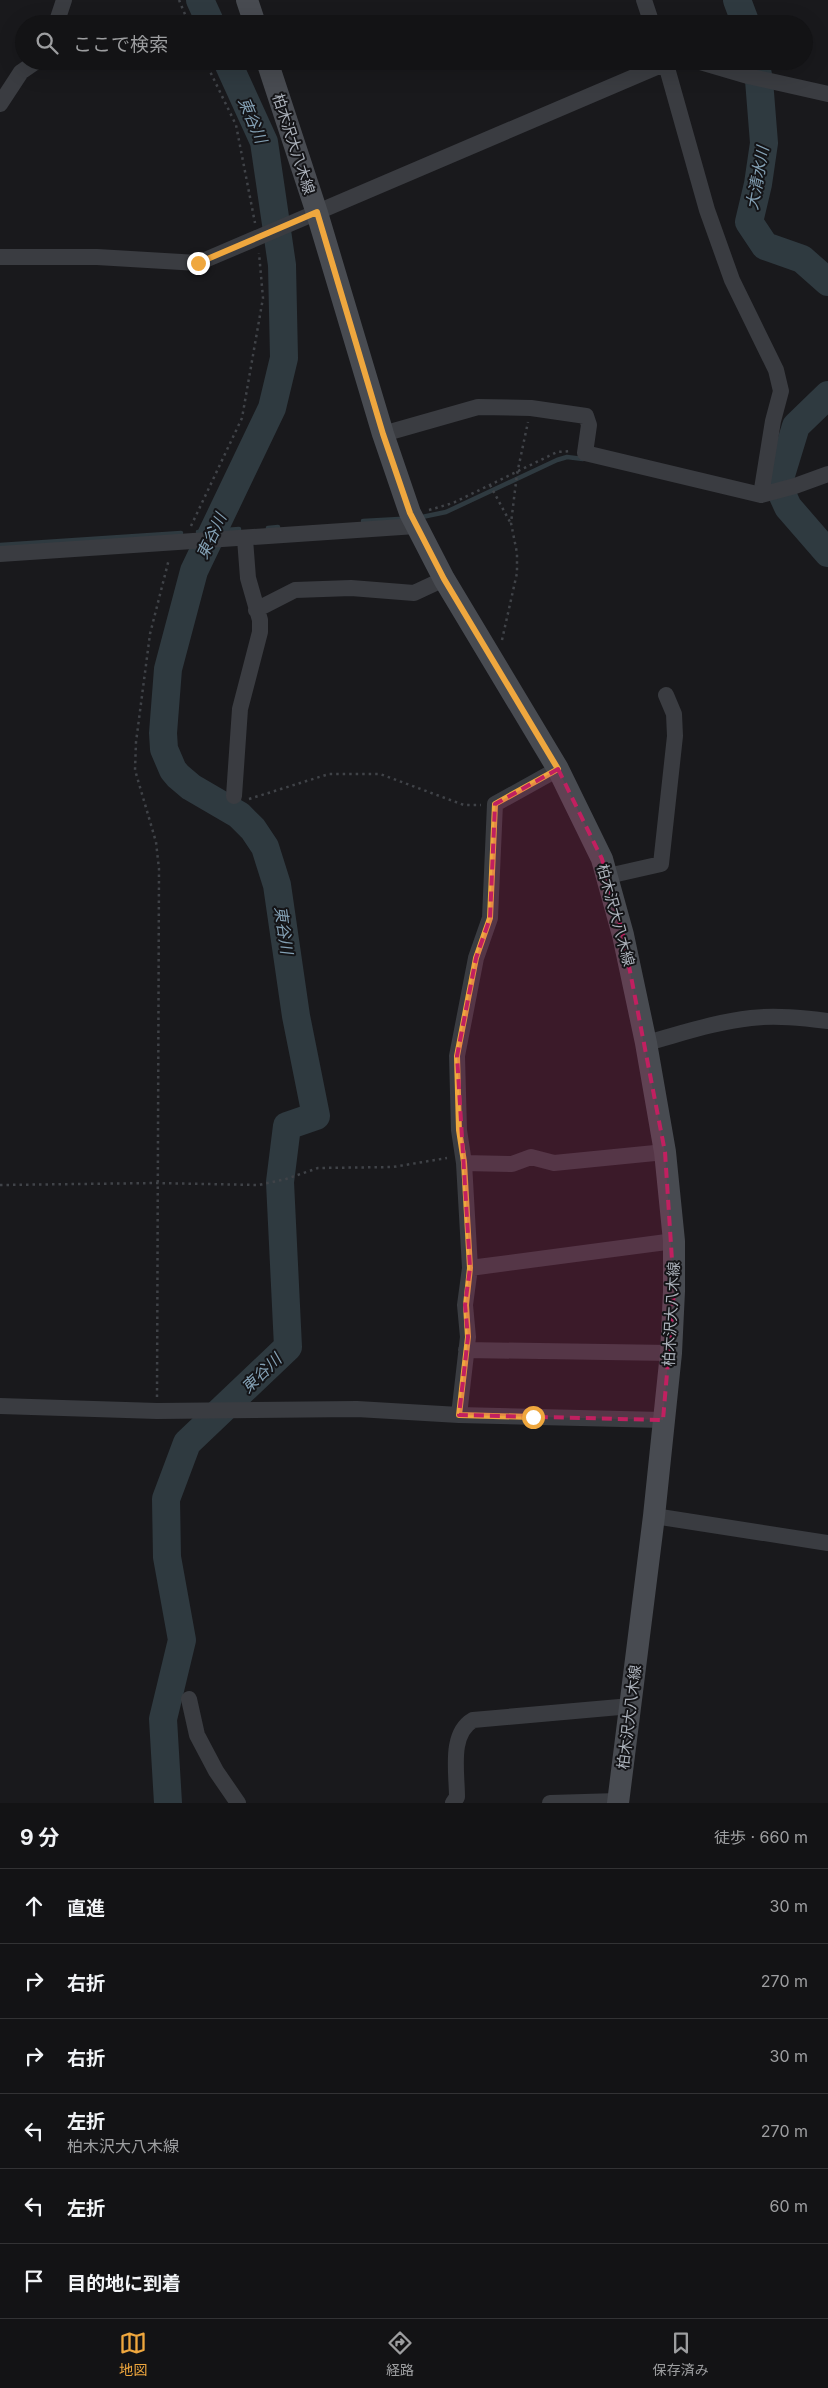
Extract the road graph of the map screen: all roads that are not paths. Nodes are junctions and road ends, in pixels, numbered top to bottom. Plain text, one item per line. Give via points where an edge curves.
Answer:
1 (64, 0) edge
2 (247, 0) edge
3 (644, 0) edge
4 (59, 15) edge
5 (252, 15) edge
6 (649, 15) edge
7 (24, 70) edge
8 (270, 70) edge
9 (648, 70) edge
10 (669, 70) edge
11 (728, 70) edge
12 (828, 94) edge
13 (0, 104) edge
14 (317, 212) junction
15 (0, 258) edge
16 (383, 434) junction
17 (828, 474) edge
18 (765, 495) junction
19 (421, 518) junction
20 (241, 539) junction
21 (0, 554) edge
22 (444, 579) junction
23 (256, 610) junction
24 (666, 695) dead end
25 (558, 769) junction
26 (234, 796) road end
27 (608, 876) junction
28 (828, 1021) edge
29 (646, 1043) junction
30 (665, 1152) junction
31 (464, 1159) junction
32 (674, 1241) junction
33 (470, 1268) junction
34 (466, 1350) junction
35 (671, 1353) junction
36 (0, 1406) edge
37 (459, 1415) junction
38 (663, 1420) junction
39 (654, 1516) junction
40 (828, 1543) edge
41 (190, 1699) dead end
42 (631, 1706) junction
43 (618, 1802) edge
44 (238, 1803) edge
45 (453, 1803) edge
46 (550, 1803) edge

1 - 4 street
2 - 5 main road
3 - 6 street
7 - 13 street
8 - 14 main road, 柏木沢大八木線
9 - 14 street
10 - 18 street via 707,210 732,280 776,370 781,391 773,421
11 - 12 street
14 - 15 street via 198,263
14 - 16 main road, 柏木沢大八木線
16 - 18 street via 478,407 531,408 586,416 589,425 585,453
16 - 19 main road, 柏木沢大八木線
17 - 18 street
19 - 20 street
19 - 22 main road, 柏木沢大八木線
20 - 21 street
20 - 23 street
22 - 23 street via 414,593 351,588 295,590
22 - 25 main road, 柏木沢大八木線
23 - 26 street via 260,632 240,709
24 - 27 street via 674,714 675,736 661,864
25 - 27 main road, 柏木沢大八木線
25 - 31 street via 495,804 490,918 476,958 457,1056 459,1130
27 - 29 main road, 柏木沢大八木線
28 - 29 street via 791,1017 728,1021
29 - 30 main road, 柏木沢大八木線
30 - 31 street via 554,1163 530,1157 512,1164
30 - 32 main road, 柏木沢大八木線
31 - 33 street
32 - 33 street
32 - 35 main road, 柏木沢大八木線
33 - 34 street
34 - 35 street
34 - 37 street
35 - 38 main road, 柏木沢大八木線
36 - 37 street via 157,1411 357,1409
37 - 38 street
38 - 39 main road, 柏木沢大八木線
39 - 40 street
39 - 42 main road, 柏木沢大八木線
41 - 44 street via 197,1736
42 - 43 main road, 柏木沢大八木線
42 - 45 street via 473,1720 466,1725 457,1742 457,1797
43 - 46 street

